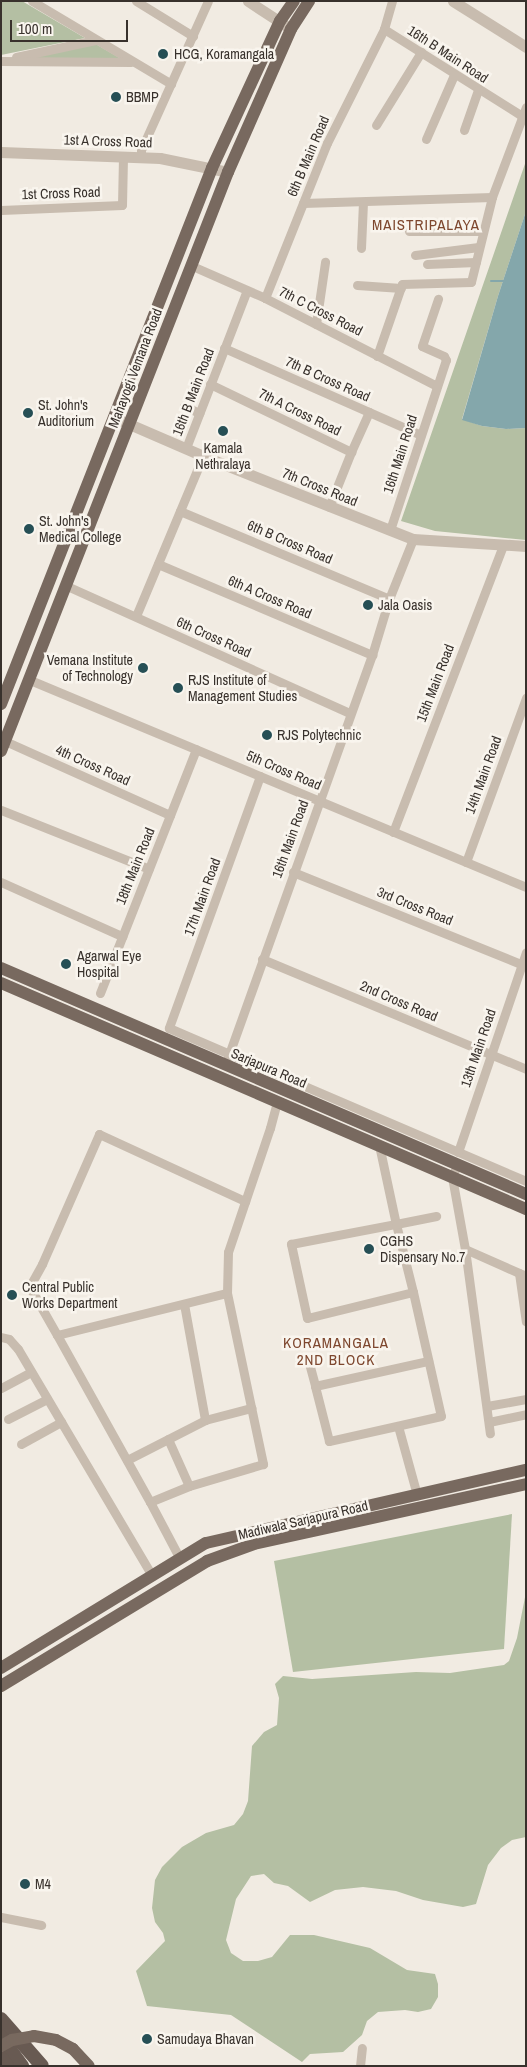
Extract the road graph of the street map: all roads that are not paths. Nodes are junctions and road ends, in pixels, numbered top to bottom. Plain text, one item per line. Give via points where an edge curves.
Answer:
1 (32, 1) edge
2 (136, 1) edge
3 (208, 1) edge
4 (248, 1) edge
5 (294, 1) edge
6 (309, 1) edge
7 (392, 1) edge
8 (453, 1) edge
9 (280, 21) junction
10 (291, 29) junction
11 (384, 29) junction
12 (193, 36) junction
13 (95, 40) junction
14 (526, 46) edge
15 (421, 52) junction
16 (1, 61) edge
17 (132, 62) junction
18 (454, 75) junction
19 (171, 84) junction
20 (478, 90) junction
21 (524, 112) edge
22 (376, 125) dead end
23 (464, 130) dead end
24 (426, 139) dead end
25 (1, 152) edge
26 (123, 156) junction
27 (141, 157) junction
28 (212, 168) junction
29 (228, 172) junction
30 (492, 197) junction
31 (363, 202) junction
32 (303, 203) junction
33 (1, 210) edge
34 (409, 230) dead end
35 (483, 231) junction
36 (361, 248) dead end
37 (479, 248) junction
38 (415, 255) dead end
39 (325, 262) dead end
40 (476, 262) junction
41 (427, 264) dead end
42 (190, 265) junction
43 (357, 285) dead end
44 (401, 288) junction
45 (247, 290) junction
46 (265, 298) junction
47 (438, 299) dead end
48 (316, 324) junction
49 (224, 348) junction
50 (377, 356) junction
51 (210, 384) junction
52 (437, 386) junction
53 (184, 406) dead end
54 (369, 412) junction
55 (199, 413) junction
56 (113, 417) junction
57 (129, 424) junction
58 (421, 435) junction
59 (186, 448) junction
60 (351, 452) junction
61 (203, 456) junction
62 (329, 507) junction
63 (180, 511) junction
64 (390, 530) junction
65 (413, 539) junction
66 (503, 545) junction
67 (526, 546) edge
68 (158, 564) junction
69 (67, 586) junction
70 (389, 599) junction
71 (136, 616) junction
72 (372, 655) junction
73 (30, 680) junction
74 (526, 698) edge
75 (1, 704) edge
76 (350, 713) junction
77 (3, 746) edge
78 (196, 749) junction
79 (260, 776) junction
80 (319, 800) junction
81 (1, 810) edge
82 (170, 815) junction
83 (393, 832) junction
84 (466, 862) junction
85 (148, 869) junction
86 (293, 872) junction
87 (1, 882) edge
88 (526, 887) edge
89 (122, 936) junction
90 (526, 952) edge
91 (262, 959) junction
92 (524, 965) edge
93 (1, 968) edge
94 (1, 983) edge
95 (94, 1008) junction
96 (169, 1028) joint
97 (230, 1053) junction
98 (491, 1054) junction
99 (226, 1065) junction
100 (526, 1069) edge
101 (277, 1102) junction
102 (379, 1145) junction
103 (457, 1158) junction
104 (452, 1177) junction
105 (526, 1181) edge
106 (526, 1194) edge
107 (245, 1202) junction
108 (526, 1209) edge
109 (436, 1216) dead end
110 (396, 1224) junction
111 (465, 1249) junction
112 (522, 1275) edge
113 (413, 1292) junction
114 (227, 1293) junction
115 (184, 1304) junction
116 (526, 1322) edge
117 (57, 1335) junction
118 (1, 1338) edge
119 (428, 1361) junction
120 (309, 1363) dead end
121 (31, 1372) junction
122 (315, 1386) junction
123 (1, 1388) edge
124 (47, 1399) junction
125 (526, 1399) edge
126 (487, 1406) junction
127 (251, 1408) junction
128 (526, 1414) edge
129 (8, 1419) dead end
130 (204, 1420) junction
131 (61, 1422) junction
132 (488, 1422) junction
133 (398, 1426) junction
134 (490, 1433) dead end
135 (168, 1439) junction
136 (21, 1444) dead end
137 (127, 1460) junction
138 (526, 1470) edge
139 (526, 1484) edge
140 (189, 1486) junction
141 (417, 1495) junction
142 (150, 1502) junction
143 (338, 1513) junction
144 (343, 1526) junction
145 (180, 1559) junction
146 (152, 1576) junction
147 (1, 1668) edge
148 (1, 1686) edge
149 (1, 1917) edge
150 (41, 1924) dead end
151 (1, 2019) edge
152 (1, 2037) edge
153 (1, 2046) edge
154 (362, 2048) dead end
155 (1, 2058) edge
156 (7, 2066) edge
157 (22, 2066) edge
158 (42, 2066) edge
159 (89, 2066) edge
160 (360, 2066) edge

1 - 13 street
2 - 12 street
3 - 12 street
4 - 9 street
5 - 9 main road, Mahayogi Vemana Road
6 - 10 main road, Mahayogi Vemana Road
7 - 11 street
8 - 14 street
9 - 10 street
9 - 28 main road, Mahayogi Vemana Road
10 - 29 main road, Mahayogi Vemana Road
11 - 15 street, 16th B Main Road
11 - 32 street, 6th B Main Road via 327,143
12 - 19 street
13 - 16 street
13 - 17 street
15 - 18 street, 16th B Main Road
15 - 22 street
16 - 17 street
17 - 19 street
18 - 20 street, 16th B Main Road
18 - 24 street
19 - 27 street via 141,150
20 - 21 street, 16th B Main Road
20 - 23 street
21 - 30 street
25 - 26 street, 1st A Cross Road
26 - 27 street, 1st A Cross Road
26 - 33 street, 1st Cross Road via 122,205
27 - 28 street, 1st A Cross Road
28 - 29 street
28 - 56 main road, Mahayogi Vemana Road
29 - 42 main road, Mahayogi Vemana Road
30 - 31 street
30 - 35 street
31 - 32 street
31 - 36 street
32 - 46 street, 6th B Main Road
34 - 35 street
35 - 37 street
37 - 38 street
37 - 40 street
39 - 48 street
40 - 41 street
40 - 44 street via 470,282 402,284
42 - 45 street, 7th C Cross Road
42 - 57 main road, Mahayogi Vemana Road
43 - 44 street
44 - 50 street
45 - 46 street, 7th C Cross Road
45 - 49 street, 16th B Main Road
46 - 48 street, 7th C Cross Road
47 - 52 street, 16th Main Road via 422,346 445,357
48 - 50 street, 7th C Cross Road
49 - 51 street, 16th B Main Road
49 - 54 street, 7th B Cross Road
50 - 52 street, 7th C Cross Road
51 - 55 street, 16th B Main Road
51 - 60 street, 7th A Cross Road
52 - 58 street, 16th Main Road
53 - 55 street
54 - 58 street, 7th B Cross Road
54 - 60 street
55 - 59 street, 16th B Main Road
56 - 57 street, 7th Cross Road
56 - 75 main road, Mahayogi Vemana Road
57 - 59 street, 7th Cross Road
57 - 69 main road, Mahayogi Vemana Road
58 - 64 street, 16th Main Road
59 - 61 street, 7th Cross Road
60 - 62 street, 7th A Cross Road
61 - 62 street, 7th Cross Road
61 - 63 street
62 - 64 street, 7th Cross Road
63 - 68 street
63 - 70 street, 6th B Cross Road
64 - 65 street, 7th Cross Road
65 - 66 street, 7th Cross Road
65 - 70 street, 16th Main Road
66 - 67 street, 7th Cross Road
66 - 83 street, 15th Main Road
68 - 71 street
68 - 72 street, 6th A Cross Road
69 - 71 street, 6th Cross Road
69 - 73 main road, Mahayogi Vemana Road
70 - 72 street, 16th Main Road
71 - 76 street, 6th Cross Road
72 - 76 street, 16th Main Road
73 - 77 main road, Mahayogi Vemana Road
73 - 78 street, 5th Cross Road
74 - 84 street, 14th Main Road
76 - 80 street, 16th Main Road
77 - 82 street, 4th Cross Road
78 - 79 street, 5th Cross Road
78 - 82 street, 18th Main Road
79 - 80 street, 5th Cross Road
79 - 96 street, 17th Main Road
80 - 83 street, 5th Cross Road
80 - 86 street, 16th Main Road
81 - 85 street
82 - 85 street, 18th Main Road
83 - 84 street, 5th Cross Road
84 - 88 street, 5th Cross Road
85 - 89 street, 18th Main Road
86 - 91 street, 16th Main Road
86 - 92 street, 3rd Cross Road
87 - 89 street
89 - 95 street, 18th Main Road
90 - 92 street, 13th Main Road
91 - 97 street, 16th Main Road
91 - 98 street, 2nd Cross Road
92 - 98 street, 13th Main Road
93 - 95 main road, Sarjapura Road
94 - 101 main road, Sarjapura Road
95 - 99 main road, Sarjapura Road
96 - 97 street, Sarjapura Road
97 - 99 street, 16th Main Road
97 - 103 street, Sarjapura Road
98 - 100 street, 2nd Cross Road
98 - 103 street, 13th Main Road
99 - 103 main road, Sarjapura Road
101 - 102 main road, Sarjapura Road
101 - 107 street
102 - 104 main road, Sarjapura Road
102 - 110 street
103 - 104 street, 13th Main Road
103 - 105 street, Sarjapura Road
103 - 106 main road, Sarjapura Road
104 - 108 main road, Sarjapura Road
104 - 111 street
107 - 114 street via 228,1252
107 - 117 street via 99,1134 32,1284 32,1291
109 - 110 street
110 - 113 street
110 - 113 street via 292,1244 306,1318
111 - 112 street
111 - 126 street
112 - 116 street
113 - 119 street
114 - 115 street
114 - 127 street
115 - 117 street
115 - 130 street
117 - 137 street
118 - 121 street via 13,1343
119 - 122 street
119 - 133 street via 441,1416
120 - 122 street
121 - 123 street
121 - 124 street
122 - 133 street via 329,1441
124 - 129 street
124 - 131 street
125 - 126 street
126 - 132 street
127 - 130 street
127 - 140 street via 263,1464
128 - 132 street
130 - 135 street
131 - 136 street
131 - 146 street
132 - 134 street
133 - 141 street
135 - 137 street
135 - 140 street
137 - 142 street
138 - 141 main road, Madiwala Sarjapura Road
139 - 144 main road, Madiwala Sarjapura Road
140 - 142 street
141 - 143 main road, Madiwala Sarjapura Road
142 - 145 street
143 - 144 main road
143 - 145 main road, Madiwala Sarjapura Road via 206,1544
144 - 148 main road, Madiwala Sarjapura Road via 254,1544 207,1561
145 - 146 main road, Madiwala Sarjapura Road
146 - 147 main road, Madiwala Sarjapura Road
149 - 150 street
151 - 158 highway
152 - 157 highway
153 - 159 main road, bridge via 12,2040 34,2036 56,2040 73,2049
154 - 160 street
155 - 156 highway

